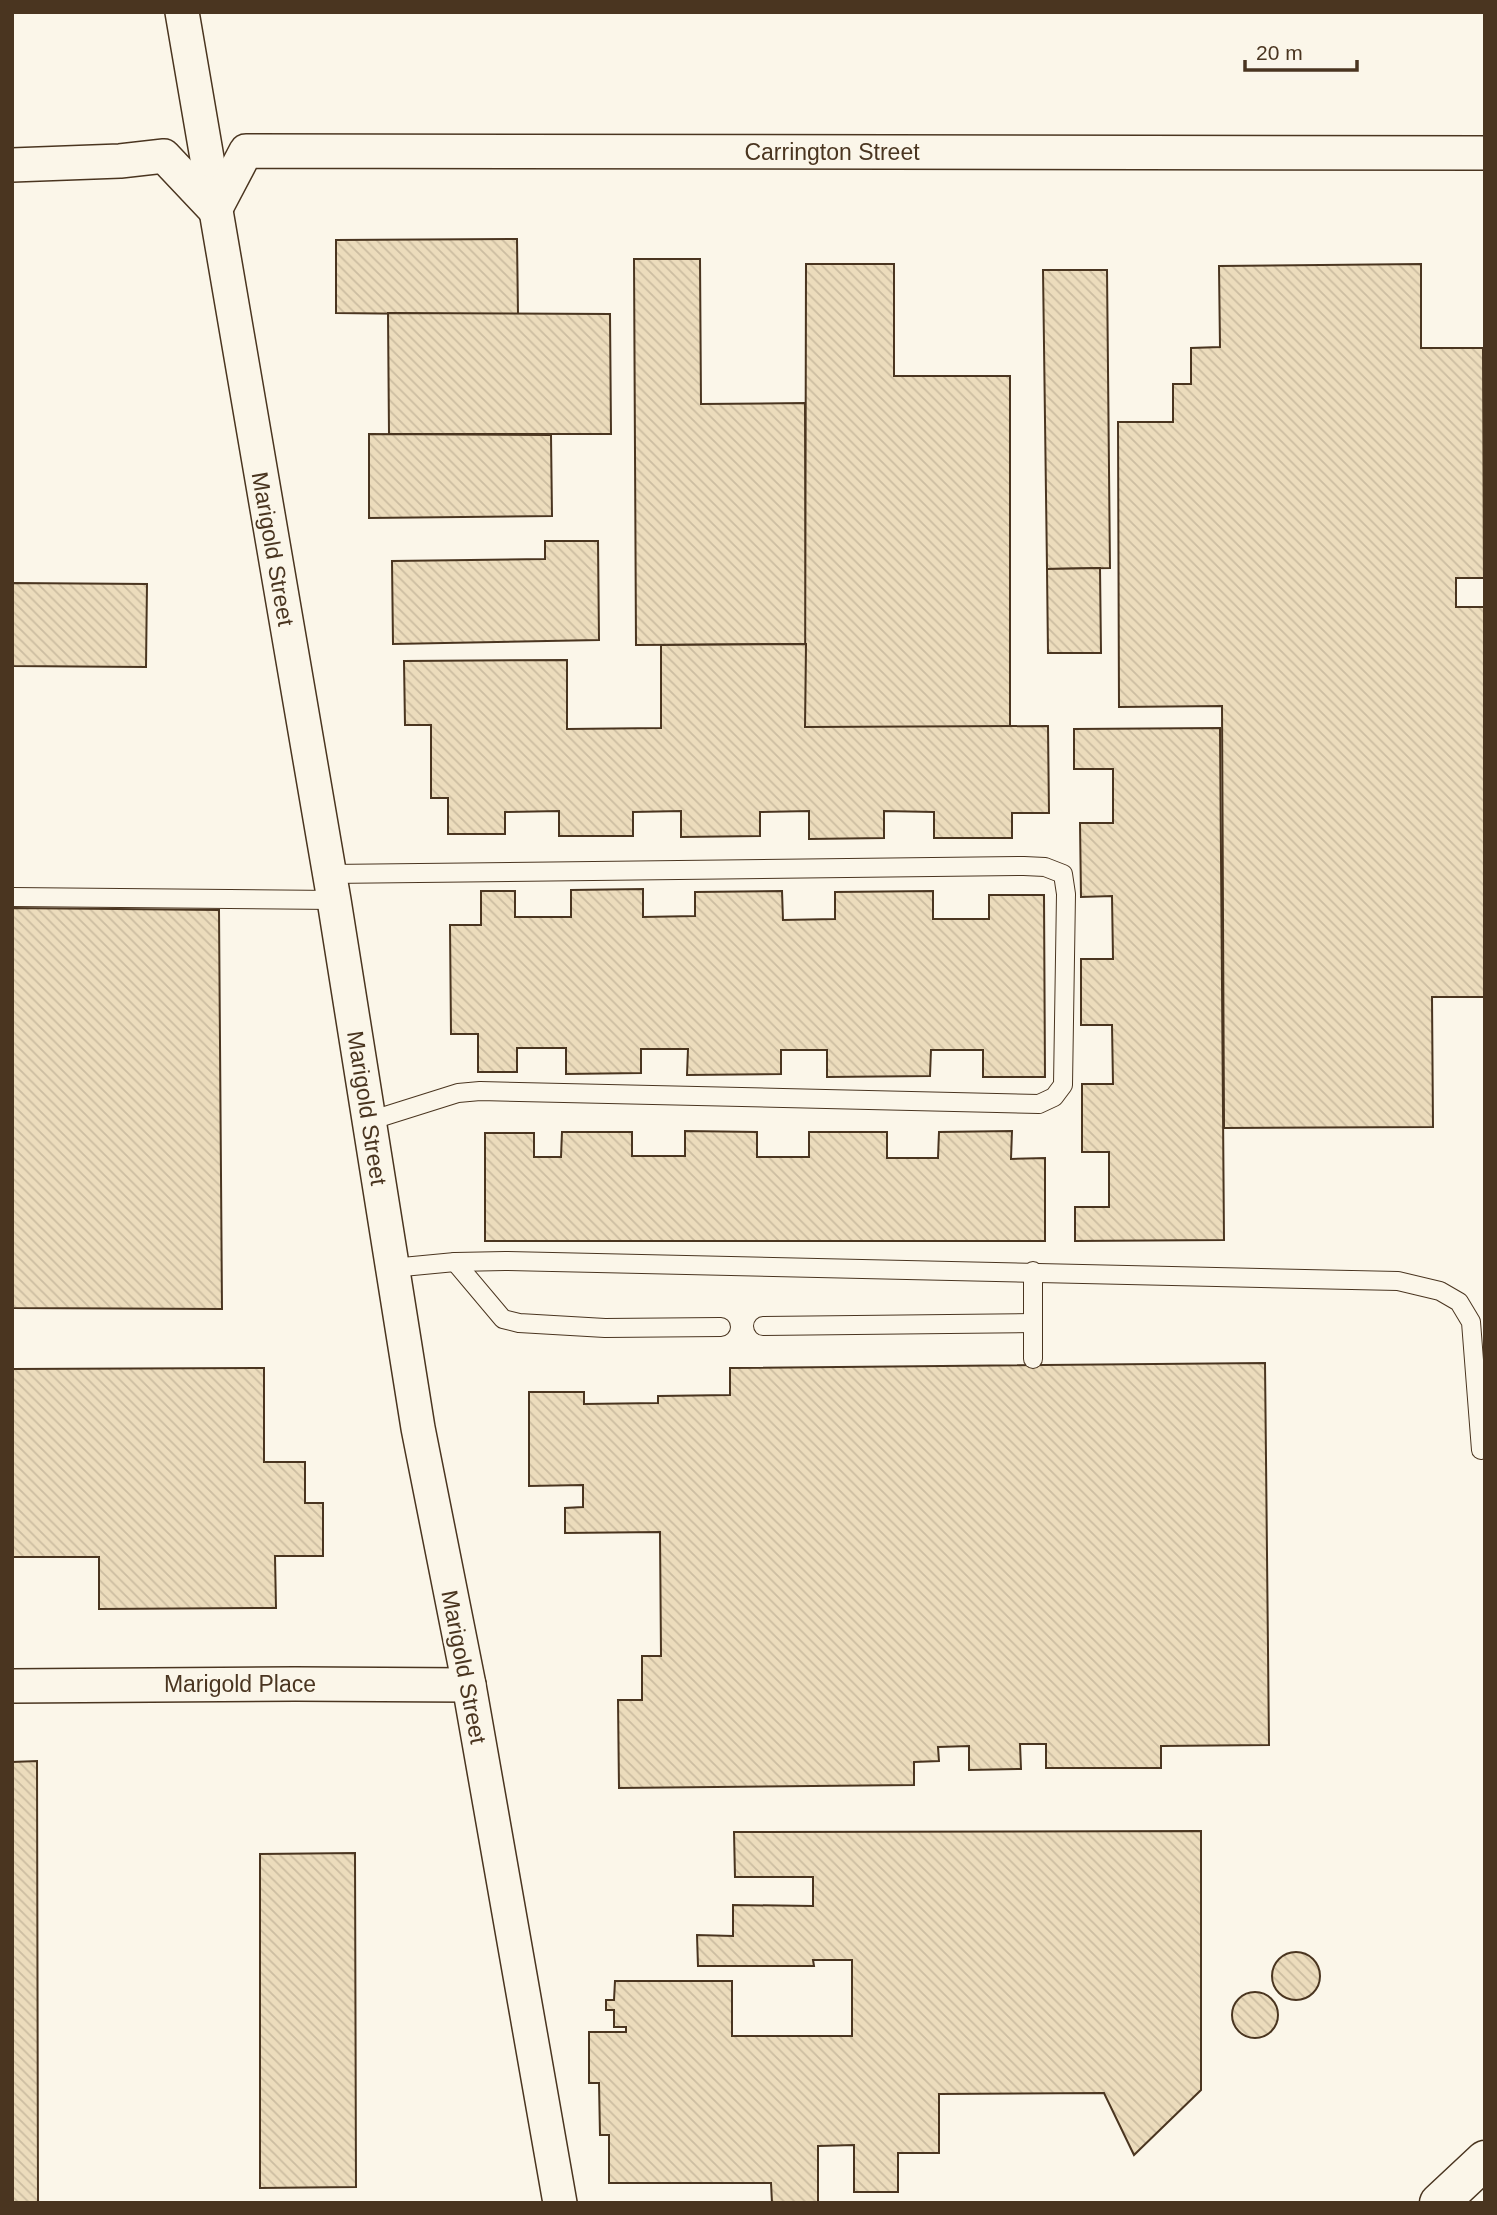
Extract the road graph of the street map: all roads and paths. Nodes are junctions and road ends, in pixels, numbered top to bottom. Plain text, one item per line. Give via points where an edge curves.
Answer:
1 (182, 12) edge
2 (1485, 153) edge
3 (12, 165) edge
4 (215, 210) junction
5 (332, 887) junction
6 (12, 897) edge
7 (369, 1121) junction
8 (455, 1262) junction
9 (392, 1268) junction
10 (1033, 1271) junction
11 (1032, 1323) junction
12 (763, 1326) dead end
13 (721, 1327) dead end
14 (1032, 1359) dead end
15 (1481, 1450) dead end
16 (469, 1685) junction
17 (12, 1686) edge
18 (1485, 2160) edge
19 (560, 2203) edge
20 (1439, 2203) edge

1 - 4 street, Marigold Street
2 - 4 street, Carrington Street via 246,151
3 - 4 street via 164,156
4 - 5 street, Marigold Street
5 - 6 lane
5 - 7 street, Marigold Street
5 - 7 lane via 1024,866 1063,874 1063,1086 1039,1104 481,1091 458,1093
7 - 9 street, Marigold Street
8 - 9 lane
8 - 10 lane
8 - 13 lane via 503,1319 519,1323
9 - 16 street, Marigold Street
10 - 11 lane
10 - 15 lane via 1398,1281 1440,1291 1459,1302 1471,1322
11 - 12 lane
11 - 14 lane
16 - 17 street, Marigold Place
16 - 19 street, Marigold Street
18 - 20 highway

